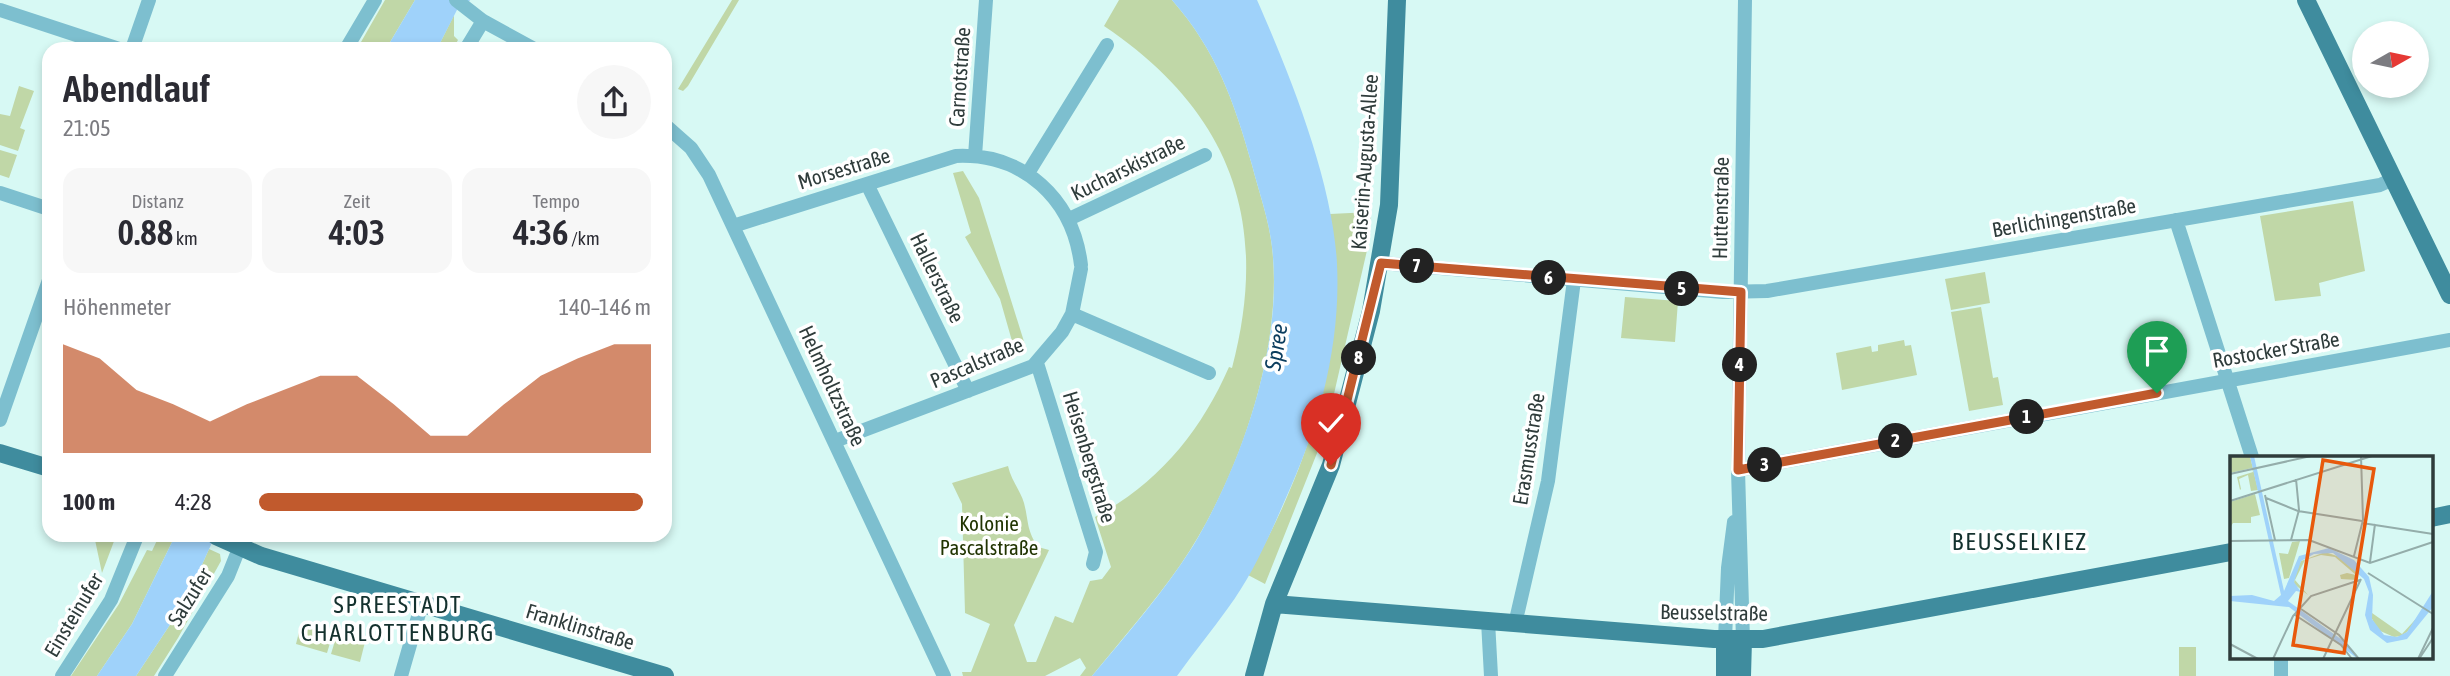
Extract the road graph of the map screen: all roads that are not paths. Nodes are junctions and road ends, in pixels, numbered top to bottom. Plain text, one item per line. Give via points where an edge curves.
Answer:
1 (149, 0) edge
2 (375, 0) edge
3 (986, 0) edge
4 (1397, 0) edge
5 (1745, 0) edge
6 (2306, 0) edge
7 (460, 4) edge
8 (0, 10) edge
9 (483, 21) junction
10 (98, 42) edge
11 (134, 42) edge
12 (350, 42) edge
13 (470, 42) edge
14 (521, 42) edge
15 (1107, 45) dead end
16 (672, 132) edge
17 (1205, 155) dead end
18 (971, 156) junction
19 (1028, 173) junction
20 (2393, 179) junction
21 (867, 184) junction
22 (0, 193) edge
23 (42, 207) edge
24 (1069, 219) junction
25 (2176, 220) junction
26 (733, 226) junction
27 (1381, 263) junction
28 (1574, 279) junction
29 (1741, 292) junction
30 (2450, 295) edge
31 (42, 300) edge
32 (1072, 314) junction
33 (2450, 340) edge
34 (1037, 363) junction
35 (1209, 373) dead end
36 (2227, 380) junction
37 (968, 391) junction
38 (0, 420) edge
39 (835, 441) junction
40 (0, 453) edge
41 (2252, 456) edge
42 (42, 466) edge
43 (1738, 470) junction
44 (2450, 514) edge
45 (2432, 517) edge
46 (135, 542) edge
47 (232, 542) edge
48 (238, 542) edge
49 (2230, 552) edge
50 (1093, 564) dead end
51 (422, 603) junction
52 (1274, 604) junction
53 (1488, 621) junction
54 (1515, 624) junction
55 (1734, 639) junction
56 (2281, 658) edge
57 (62, 676) edge
58 (165, 676) edge
59 (401, 676) edge
60 (665, 676) edge
61 (944, 676) edge
62 (1254, 676) edge
63 (1491, 676) edge
64 (1725, 676) edge
65 (1742, 676) edge
66 (2281, 676) edge

1 - 11 street
2 - 12 street
3 - 18 street, Carnotstraße
4 - 27 main road, Kaiserin-Augusta-Allee via 1389,196
5 - 29 street, Huttenstraße
6 - 20 main road
7 - 9 street
8 - 10 street
9 - 13 street
9 - 14 street
15 - 19 street
16 - 26 street, Helmholtzstraße via 701,160
17 - 24 street, Kucharskistraße
18 - 19 street, Pascalstraße via 998,160
18 - 21 street, Morsestraße via 956,156
19 - 24 street, Pascalstraße via 1051,193
20 - 25 street, Berlichingenstraße
20 - 30 main road
21 - 26 street, Morsestraße
21 - 37 street, Hallerstraße
22 - 23 street
24 - 32 street, Pascalstraße via 1081,267
25 - 29 street, Berlichingenstraße
25 - 36 street
26 - 39 street, Helmholtzstraße
27 - 28 street, Berlichingenstraße
27 - 52 main road, Kaiserin-Augusta-Allee via 1334,456
28 - 29 street, Berlichingenstraße
28 - 54 street, Erasmusstraße via 1548,481
29 - 43 street, Huttenstraße
31 - 38 street
32 - 34 street, Pascalstraße
32 - 35 street
33 - 36 street, Rostocker Straße
34 - 37 street, Pascalstraße
34 - 50 street, Heisenbergstraße via 1096,552
36 - 41 street
36 - 43 street, Rostocker Straße
37 - 39 street, Pascalstraße
39 - 61 street, Helmholtzstraße
40 - 42 main road
43 - 55 street, Huttenstraße
44 - 45 main road
46 - 57 street, Einsteinufer via 111,600
47 - 58 street, Salzufer via 228,576
48 - 51 main road, Franklinstraße
49 - 55 main road, Beusselstraße via 1763,639
51 - 59 street
51 - 60 main road, Franklinstraße
52 - 53 main road, Beusselstraße
52 - 62 main road, Kaiserin-Augusta-Allee
53 - 54 main road, Beusselstraße
53 - 63 street
54 - 55 main road, Beusselstraße
55 - 64 main road
55 - 65 main road
56 - 66 street

